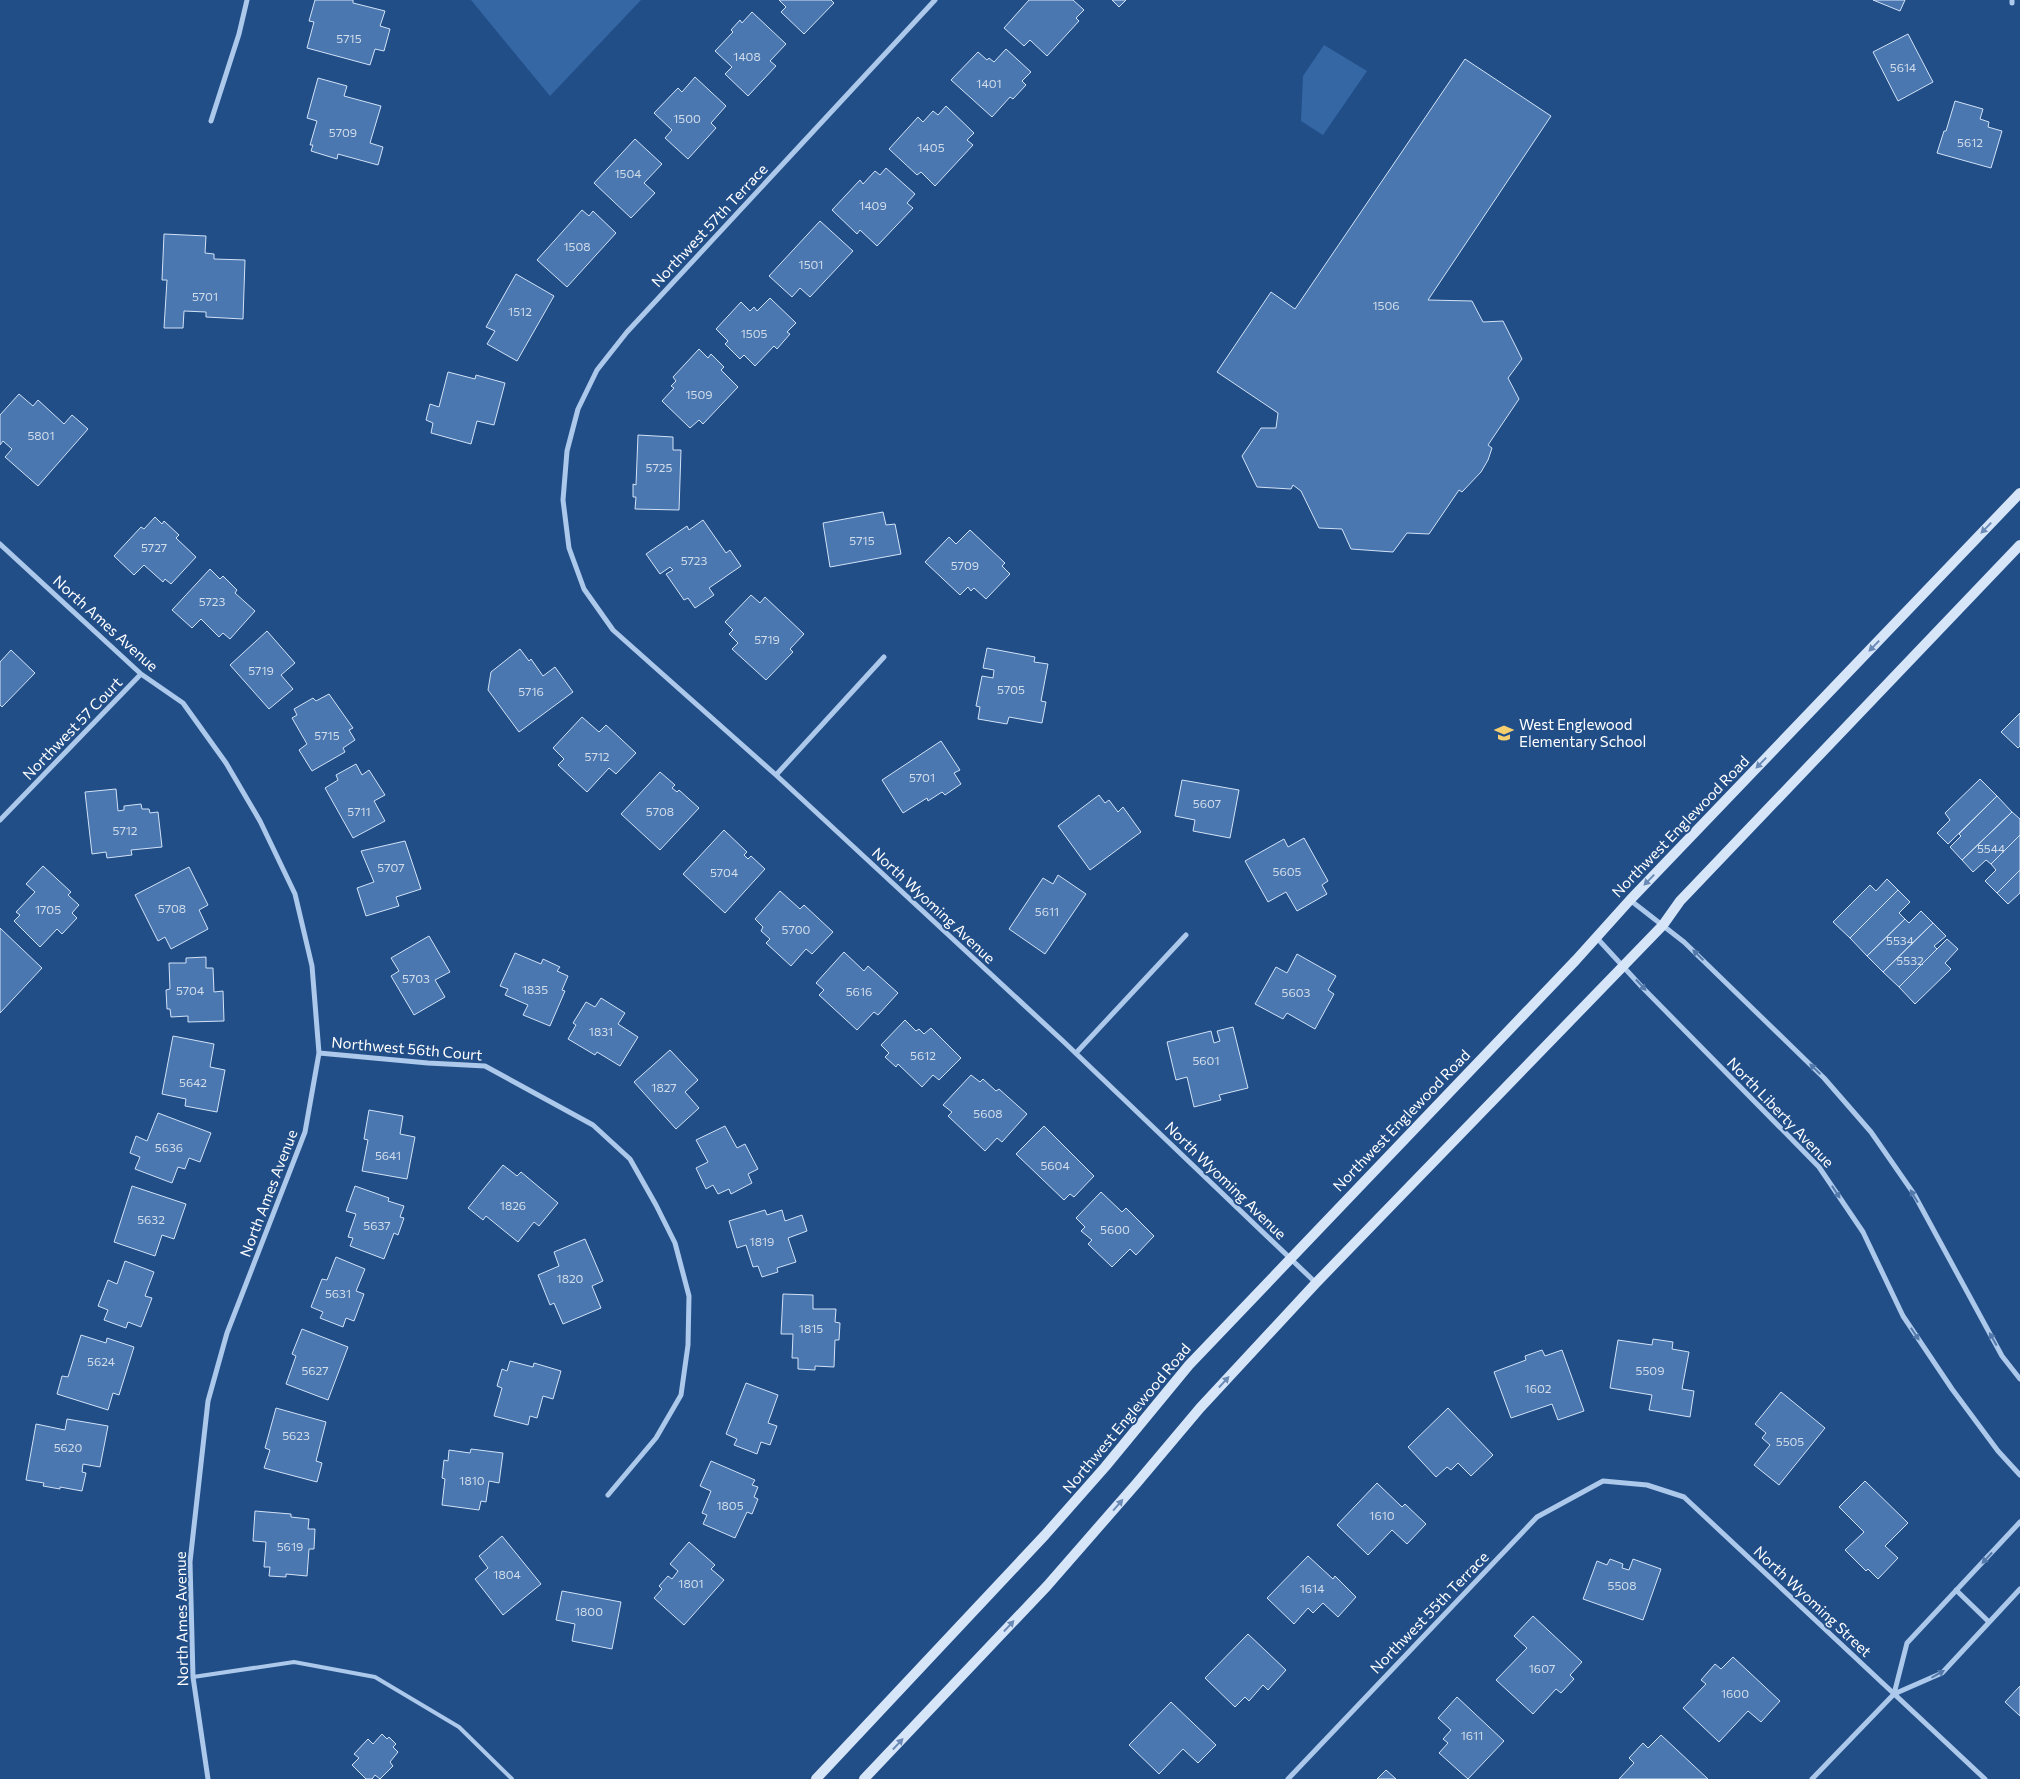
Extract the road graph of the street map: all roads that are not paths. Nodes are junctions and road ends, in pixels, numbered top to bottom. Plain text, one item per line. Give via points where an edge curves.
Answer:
1 (247, 0) edge
2 (935, 0) edge
3 (211, 121) dead end
4 (2020, 493) edge
5 (563, 500) joint
6 (0, 544) edge
7 (2020, 545) edge
8 (884, 657) dead end
9 (141, 674) junction
10 (776, 775) junction
11 (0, 820) edge
12 (1630, 900) junction
13 (1663, 925) junction
14 (1186, 935) dead end
15 (1596, 937) junction
16 (1623, 966) junction
17 (1076, 1053) junction
18 (319, 1054) junction
19 (1289, 1259) junction
20 (1316, 1283) junction
21 (2020, 1379) edge
22 (2020, 1475) edge
23 (1603, 1481) joint
24 (608, 1494) dead end
25 (2020, 1522) edge
26 (2020, 1588) edge
27 (1956, 1590) junction
28 (1990, 1622) junction
29 (193, 1676) junction
30 (1894, 1694) junction
31 (208, 1779) edge
32 (512, 1779) edge
33 (816, 1779) edge
34 (864, 1779) edge
35 (1288, 1779) edge
36 (1812, 1779) edge
37 (1986, 1779) edge

1 - 3 street
2 - 5 street, Northwest 57th Terrace via 627,332 597,370 578,409 566,451
4 -> 12 main road, Northwest Englewood Road
5 - 10 street, North Wyoming Avenue via 569,548 584,589 613,630
6 - 9 street, North Ames Avenue
7 - 13 main road via 1680,901
8 - 10 street
9 - 11 street, Northwest 57 Court
9 - 18 street, North Ames Avenue via 183,703 226,763 260,821 295,894 312,966
10 - 17 street, North Wyoming Avenue
12 - 13 street
12 - 15 main road, Northwest Englewood Road
13 - 16 main road
21 -> 13 street via 2002,1356 1914,1194 1871,1132 1824,1078
14 - 17 street
15 - 16 street, North Liberty Avenue
15 - 19 main road, Northwest Englewood Road
16 - 20 main road
16 -> 22 street, North Liberty Avenue via 1820,1167 1863,1232 1903,1316 1952,1389
17 - 19 street, North Wyoming Avenue
18 - 24 street, Northwest 56th Court via 485,1066 593,1125 630,1159 675,1243 689,1296 688,1345 681,1395 656,1438
18 - 29 street, North Ames Avenue via 306,1132 227,1333 208,1401 190,1562
19 - 20 street, North Wyoming Avenue
19 - 33 main road, Northwest Englewood Road via 1189,1366 1045,1535
34 -> 20 main road via 1047,1586 1200,1408
23 - 30 street, North Wyoming Street via 1647,1484 1684,1498
23 - 35 street, Northwest 55th Terrace via 1538,1517
25 -> 27 street
26 - 28 street
27 - 28 street
27 - 30 street via 1907,1643
30 -> 28 street via 1942,1673
29 - 31 street, North Ames Avenue
29 - 32 lane via 294,1662 374,1677 459,1727
30 - 36 street
30 - 37 street, North Wyoming Street

